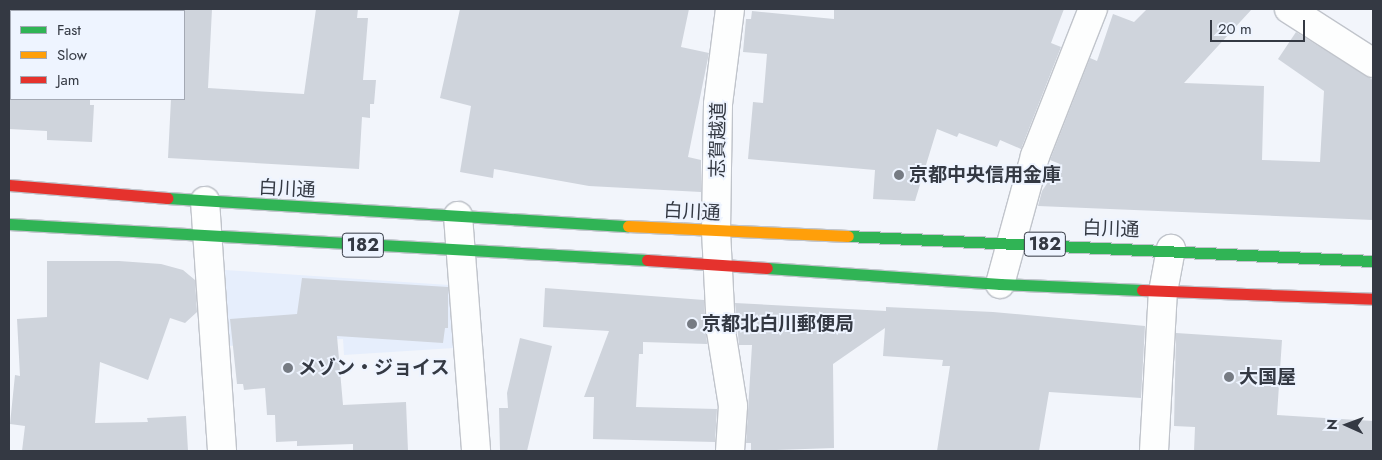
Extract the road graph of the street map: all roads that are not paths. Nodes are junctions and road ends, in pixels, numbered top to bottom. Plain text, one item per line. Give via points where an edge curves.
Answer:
1 (730, 9) edge
2 (1093, 9) edge
3 (1289, 9) edge
4 (1373, 63) edge
5 (9, 185) edge
6 (205, 201) junction
7 (458, 216) junction
8 (9, 224) edge
9 (716, 231) junction
10 (207, 236) junction
11 (1010, 242) junction
12 (1171, 249) junction
13 (461, 251) junction
14 (1373, 261) edge
15 (717, 264) junction
16 (1000, 284) junction
17 (1163, 292) junction
18 (1373, 298) edge
19 (222, 451) edge
20 (476, 451) edge
21 (730, 451) edge
22 (1154, 451) edge

1 - 9 street, 志賀越道 via 718,104
2 - 11 street via 1035,156
3 - 4 street
5 - 6 main road, 白川通 / 182
6 - 7 main road, 白川通 / 182
6 - 10 street
7 - 9 main road, 白川通 / 182
7 - 13 street
8 - 10 main road, 182
9 - 11 main road, 白川通 / 182
9 - 15 street, 志賀越道
10 - 13 main road, 182
10 - 19 street
11 - 12 main road, 白川通 / 182
11 - 16 street
12 - 14 main road, 白川通 / 182
12 - 17 street
13 - 15 main road, 182
13 - 20 street
15 - 16 main road, 182
15 - 21 street, 志賀越道 via 721,331 733,406
16 - 17 main road, 182
17 - 18 main road, 182
17 - 22 street

